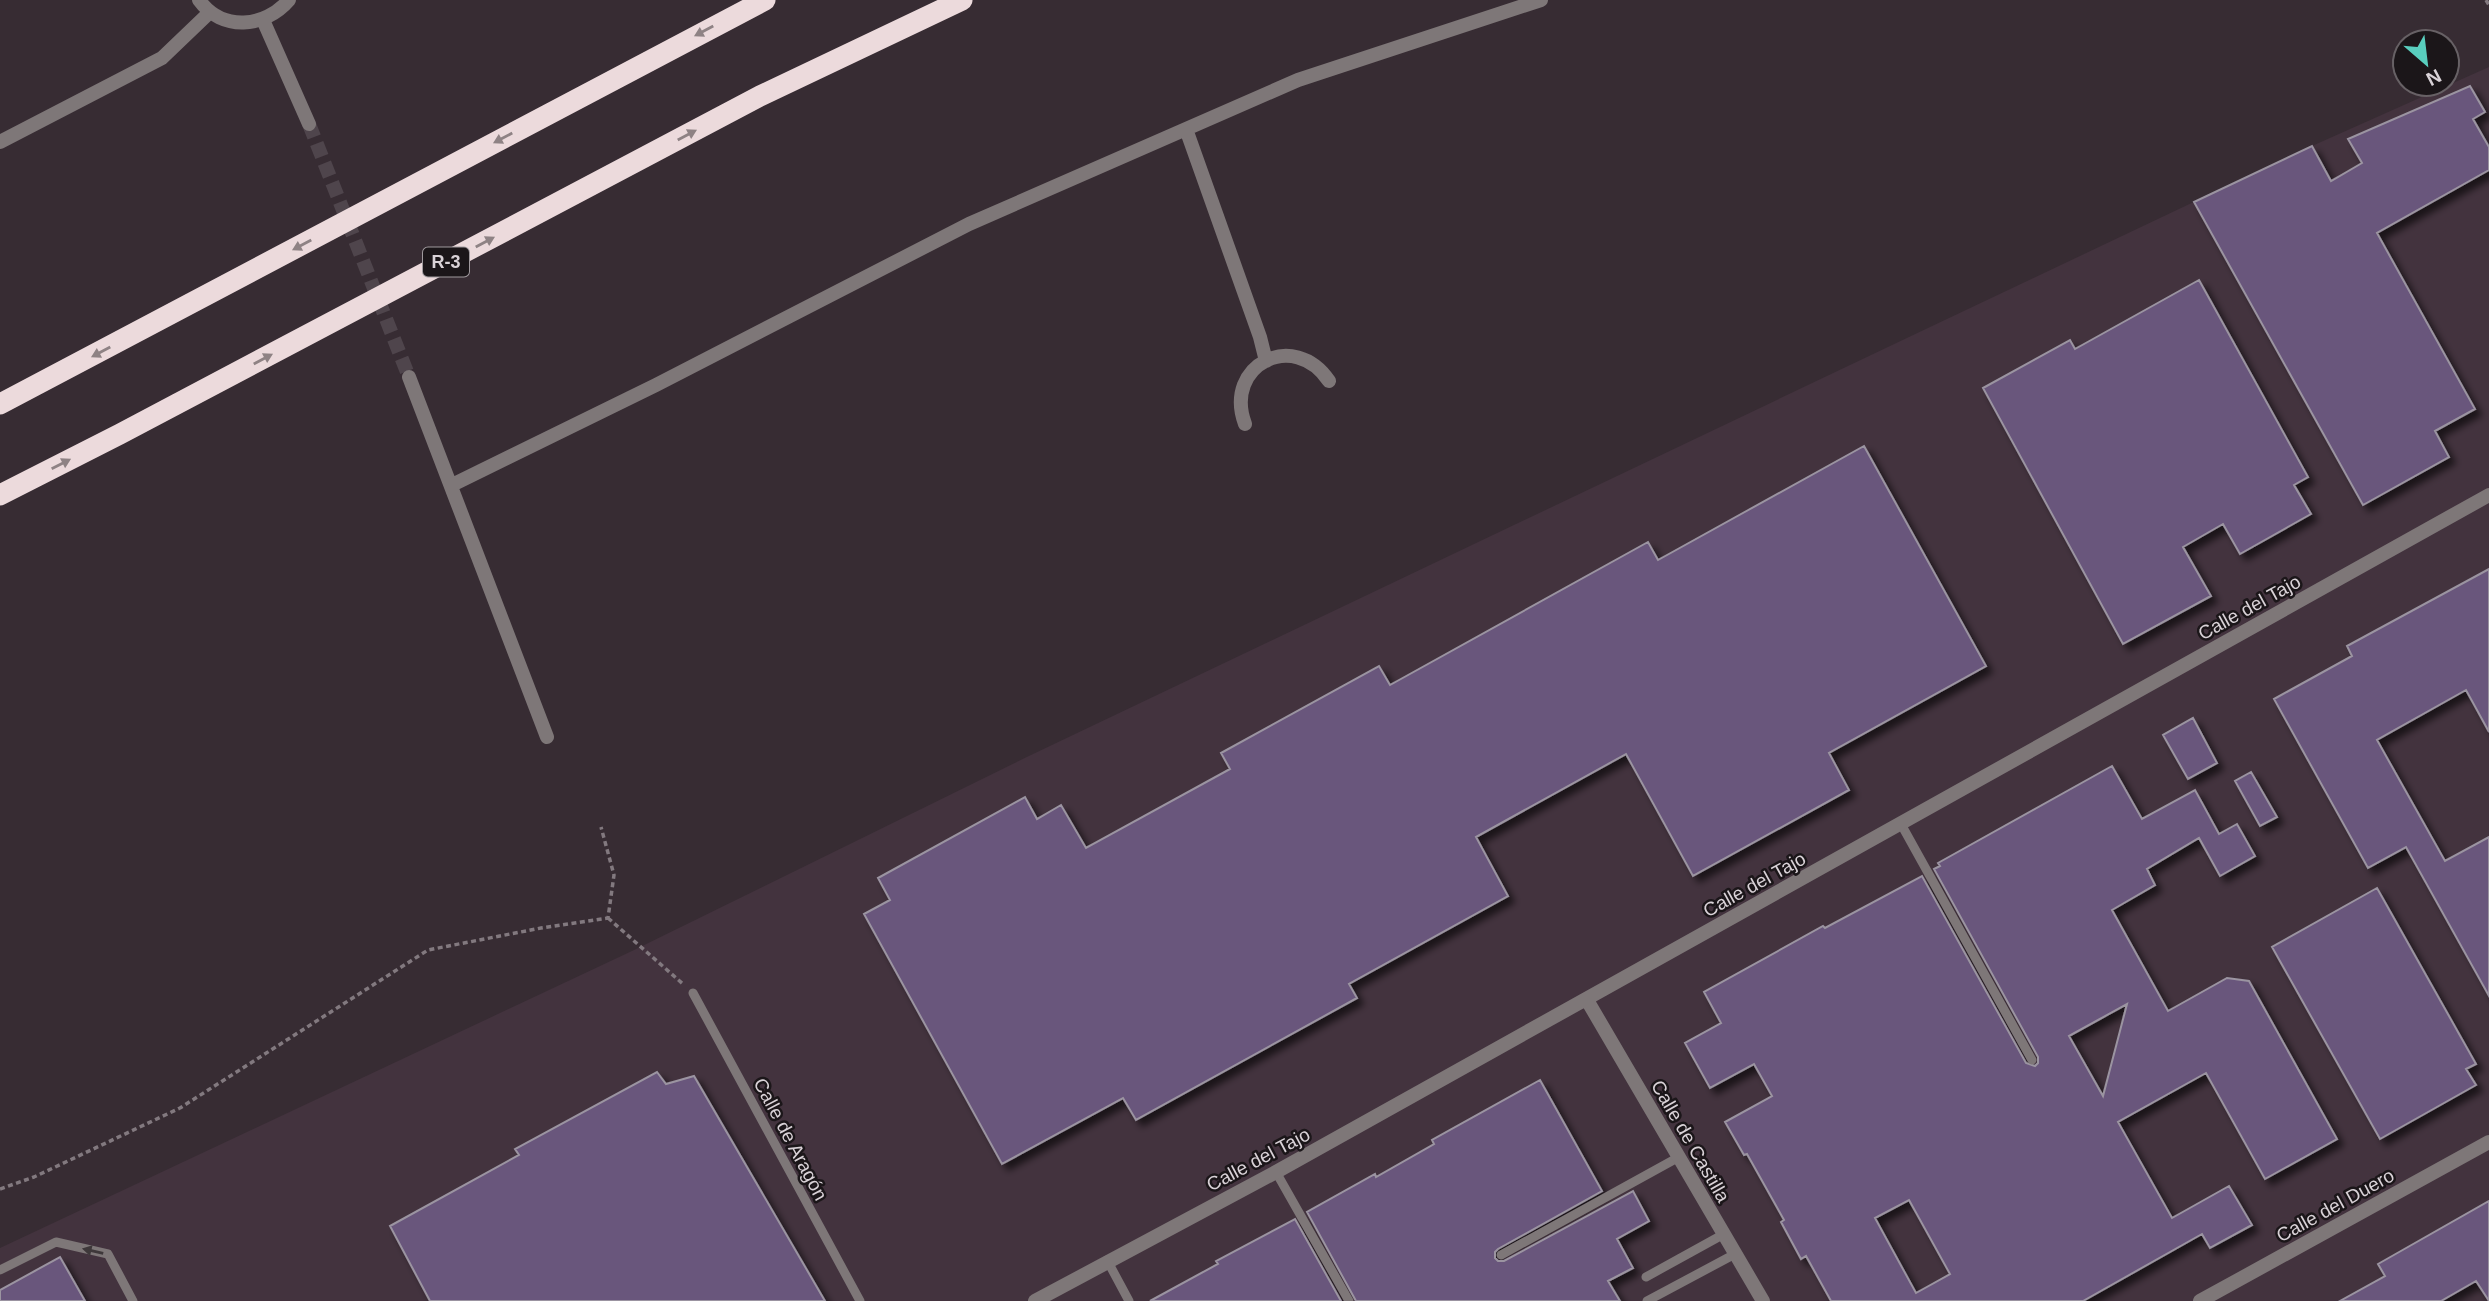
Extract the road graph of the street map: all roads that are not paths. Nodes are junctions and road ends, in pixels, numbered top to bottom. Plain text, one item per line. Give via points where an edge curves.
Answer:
1 (199, 0) edge
2 (289, 0) edge
3 (765, 0) edge
4 (962, 0) edge
5 (978, 0) edge
6 (1541, 0) edge
7 (210, 12) junction
8 (263, 20) junction
9 (893, 31) junction
10 (309, 124) tunnel mouth
11 (1186, 129) junction
12 (0, 142) edge
13 (1266, 360) junction
14 (409, 377) tunnel mouth
15 (1329, 381) dead end
16 (0, 404) edge
17 (1245, 424) dead end
18 (452, 485) junction
19 (0, 495) edge
20 (2489, 495) edge
21 (547, 737) dead end
22 (1901, 824) junction
23 (692, 993) road end
24 (1587, 1000) junction
25 (2032, 1060) dead end
26 (2489, 1142) edge
27 (1679, 1157) junction
28 (1276, 1172) junction
29 (1724, 1234) junction
30 (1735, 1254) junction
31 (1501, 1255) dead end
32 (1107, 1261) junction
33 (0, 1270) edge
34 (1646, 1276) dead end
35 (133, 1301) edge
36 (860, 1301) edge
37 (1035, 1301) edge
38 (1129, 1301) edge
39 (1349, 1301) edge
40 (1647, 1301) edge
41 (1763, 1301) edge
42 (2200, 1301) edge

1 - 7 street
2 - 8 street
3 -> 16 highway
4 - 9 highway, R-3
5 - 9 highway
6 - 11 street via 1298,80
7 - 8 street via 239,23
7 - 12 street via 162,58
8 - 10 street
19 -> 9 highway, R-3 via 760,96
11 - 13 street
11 - 18 street via 969,224
13 - 15 street via 1284,355 1305,359
13 - 17 street via 1242,388
14 - 18 street
18 - 21 street
20 - 22 street, Calle del Tajo
22 - 24 street, Calle del Tajo
22 - 25 lane
23 - 36 lane, Calle de Aragón
24 - 27 street, Calle de Castilla
24 - 28 street, Calle del Tajo
26 - 42 street, Calle del Duero
27 - 29 street, Calle de Castilla
27 - 31 lane
28 - 32 street, Calle del Tajo
28 - 39 lane
29 - 30 street, Calle de Castilla
29 - 34 lane
30 - 40 lane
30 - 41 street, Calle de Castilla
32 - 37 street, Calle del Tajo
32 - 38 lane
35 -> 33 lane via 108,1254 56,1242

